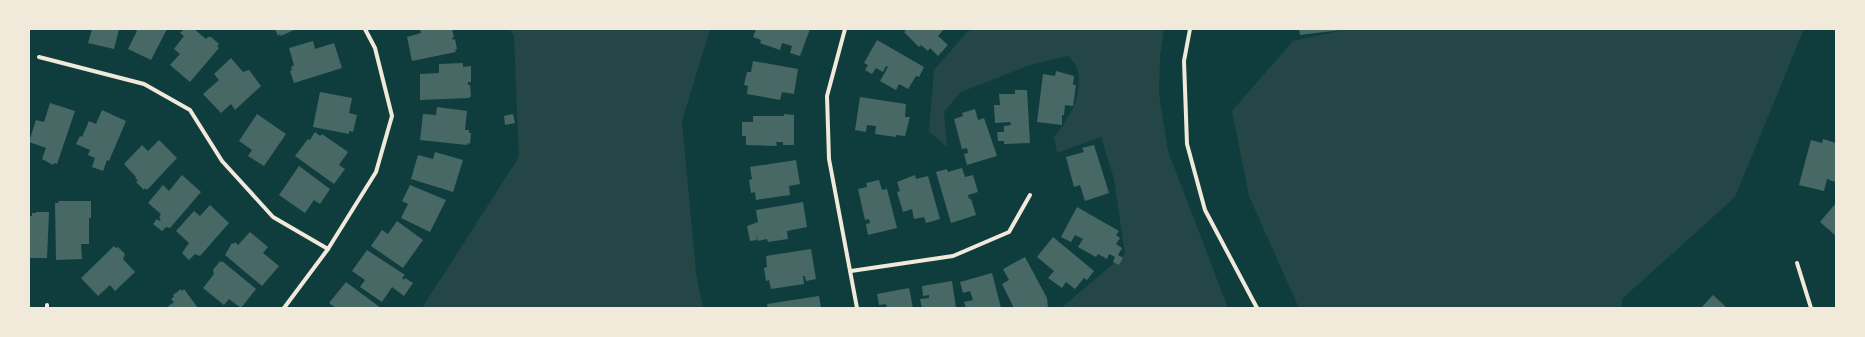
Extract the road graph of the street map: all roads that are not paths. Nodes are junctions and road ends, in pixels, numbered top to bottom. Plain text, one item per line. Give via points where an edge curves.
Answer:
1 (365, 29) edge
2 (845, 29) edge
3 (1190, 29) edge
4 (39, 57) dead end
5 (1030, 194) dead end
6 (328, 249) junction
7 (1797, 263) dead end
8 (851, 271) junction
9 (284, 308) edge
10 (857, 308) edge
11 (1257, 308) edge
12 (1811, 308) edge

1 - 6 street via 374,48 392,116 376,172
2 - 8 street via 827,96 829,159
3 - 11 street via 1184,61 1187,144 1205,210
4 - 6 street via 144,84 190,110 222,161 273,217
5 - 8 street via 1009,232 953,256
6 - 9 street
7 - 12 street
8 - 10 street

